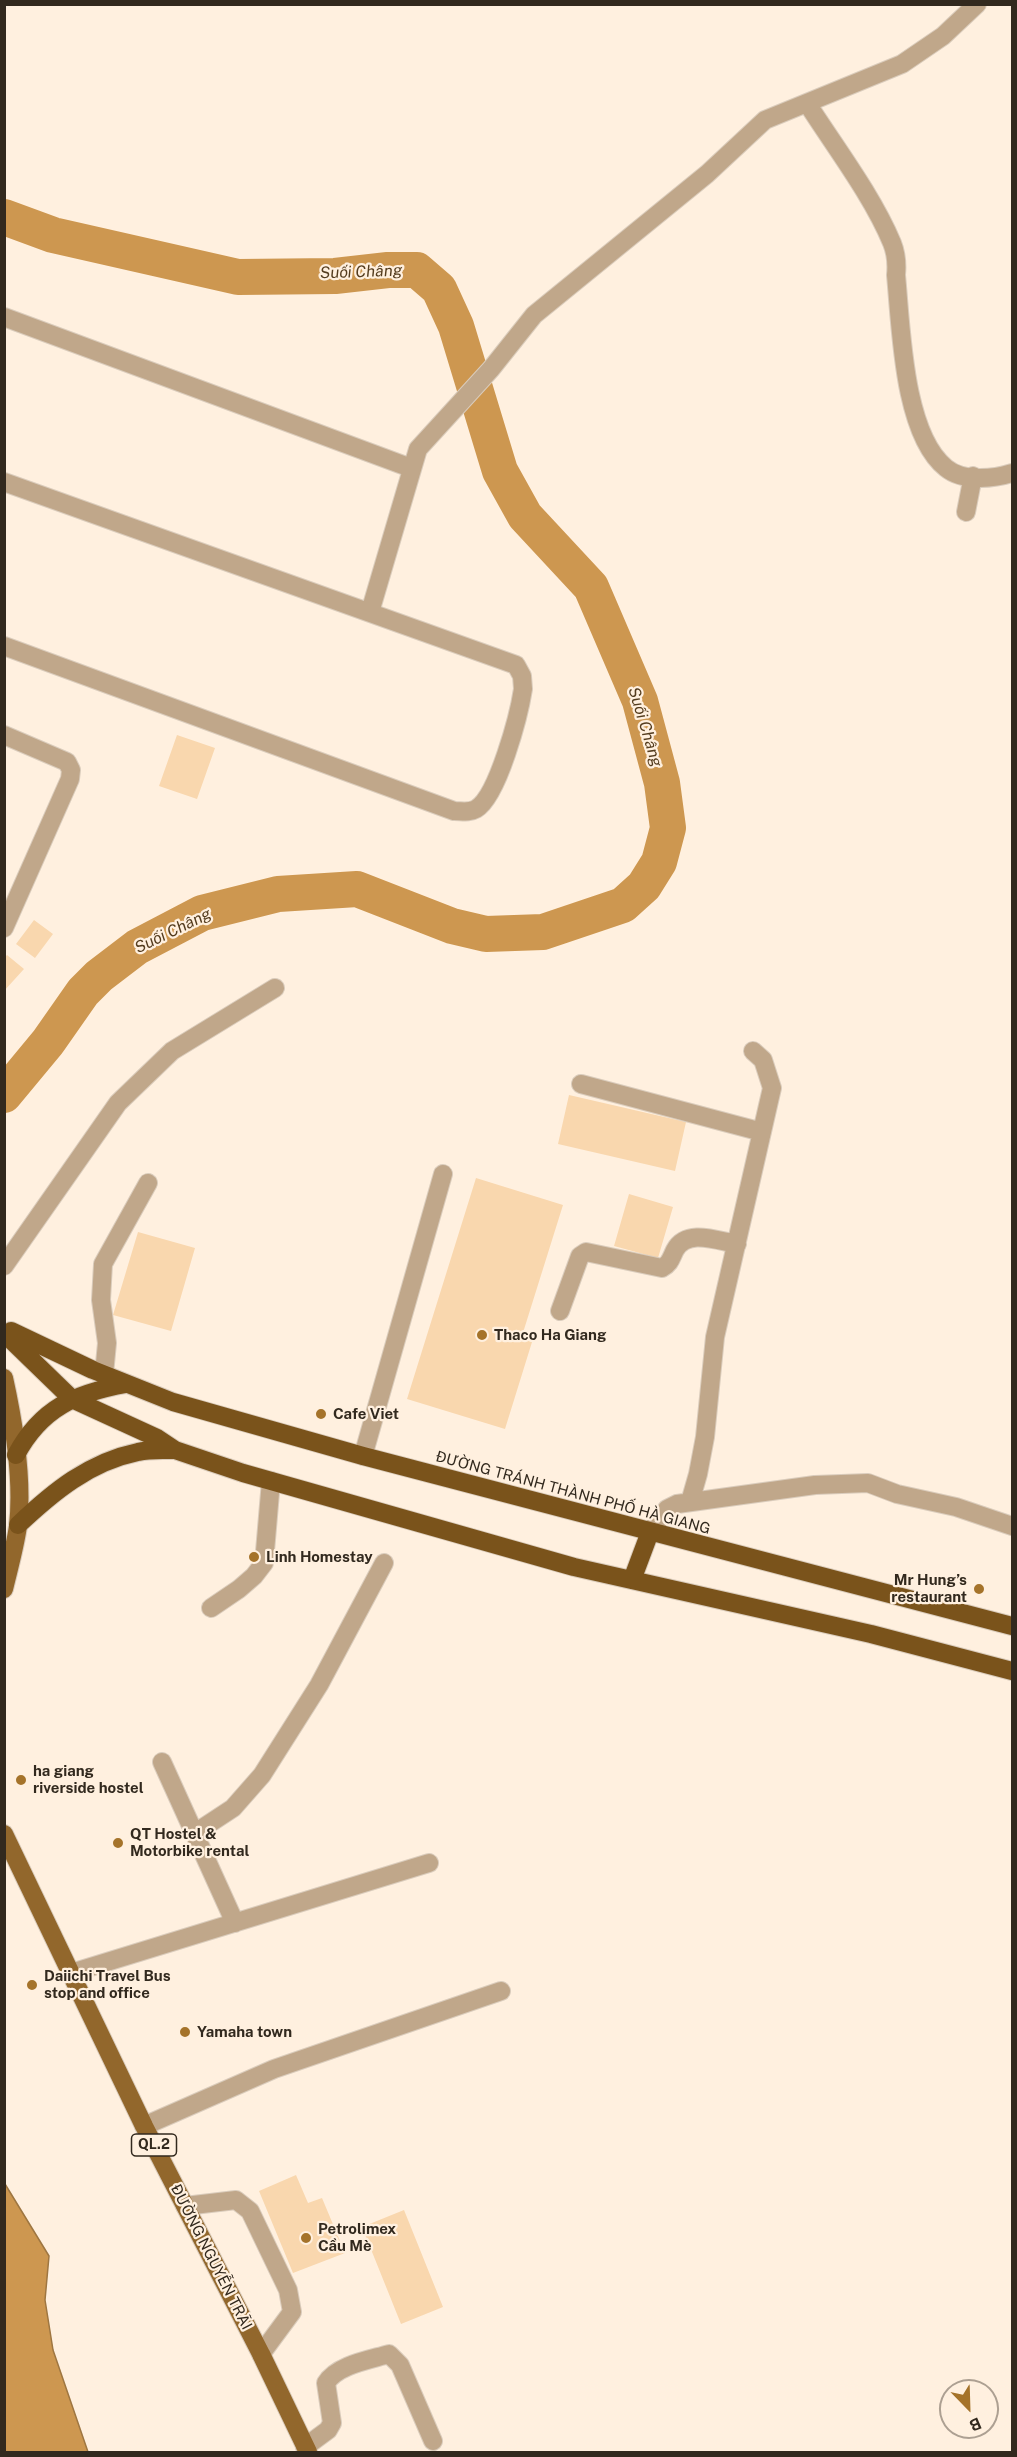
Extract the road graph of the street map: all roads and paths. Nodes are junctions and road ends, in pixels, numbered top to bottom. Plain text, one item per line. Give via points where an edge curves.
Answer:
1 (977, 4) edge
2 (807, 103) junction
3 (4, 317) edge
4 (411, 468) junction
5 (1012, 473) edge
6 (972, 476) junction
7 (4, 482) edge
8 (966, 512) dead end
9 (370, 612) junction
10 (4, 646) edge
11 (4, 735) edge
12 (4, 928) edge
13 (274, 988) dead end
14 (753, 1051) dead end
15 (581, 1084) dead end
16 (762, 1132) junction
17 (443, 1174) dead end
18 (148, 1183) dead end
19 (737, 1244) junction
20 (4, 1266) edge
21 (560, 1311) dead end
22 (4, 1328) edge
23 (4, 1333) edge
24 (104, 1374) junction
25 (4, 1378) edge
26 (126, 1384) junction
27 (72, 1399) junction
28 (175, 1450) junction
29 (16, 1455) junction
30 (363, 1456) junction
31 (271, 1481) junction
32 (690, 1502) junction
33 (18, 1525) junction
34 (1012, 1526) edge
35 (650, 1532) junction
36 (384, 1563) dead end
37 (632, 1580) junction
38 (4, 1589) edge
39 (211, 1608) dead end
40 (1012, 1626) edge
41 (1012, 1671) edge
42 (162, 1762) dead end
43 (195, 1833) junction
44 (4, 1834) edge
45 (429, 1863) dead end
46 (235, 1923) junction
47 (70, 1973) junction
48 (501, 1991) dead end
49 (144, 2126) junction
50 (185, 2206) junction
51 (261, 2354) junction
52 (434, 2441) dead end
53 (307, 2450) edge

1 - 2 street via 943,36 902,64
2 - 4 street via 765,120 706,174 534,315 418,449
2 - 6 street via 893,245 904,373 919,426 946,468
3 - 4 street
4 - 9 street
5 - 6 street
6 - 8 street
7 - 9 street
9 - 10 street via 516,665 520,670 524,681 522,696 498,780 478,808 454,811
11 - 12 street via 67,762 71,770
13 - 20 street via 172,1050 118,1103
14 - 16 street via 763,1060 772,1088
15 - 16 street
16 - 19 street
17 - 30 street
18 - 24 street via 103,1264 101,1300 107,1343
19 - 21 street via 694,1237 683,1239 669,1265 662,1268 586,1252 580,1256
19 - 32 street via 716,1337 705,1437
22 - 24 highway, ĐƯỜNG TRÁNH THÀNH PHỐ HÀ GIANG
23 - 27 highway
24 - 26 highway, ĐƯỜNG TRÁNH THÀNH PHỐ HÀ GIANG
25 - 29 main road
26 - 27 highway via 95,1389
26 - 30 highway, ĐƯỜNG TRÁNH THÀNH PHỐ HÀ GIANG via 173,1402
27 - 28 highway
27 - 29 highway via 39,1423
28 - 31 highway
28 - 33 highway via 140,1451 96,1465
29 - 33 main road
30 - 35 highway, ĐƯỜNG TRÁNH THÀNH PHỐ HÀ GIANG
31 - 37 highway
31 - 39 street via 264,1563 239,1589
32 - 34 street via 815,1485 868,1483
32 - 35 street via 667,1509
33 - 38 main road
35 - 37 highway
35 - 40 highway, ĐƯỜNG TRÁNH THÀNH PHỐ HÀ GIANG
36 - 43 street via 319,1685 262,1775 233,1808
37 - 41 highway
42 - 43 street
43 - 46 street
44 - 47 main road, ĐƯỜNG NGUYỄN TRÃI / QL.2
45 - 46 street
46 - 47 street
47 - 49 main road, ĐƯỜNG NGUYỄN TRÃI / QL.2
48 - 49 street via 274,2069
49 - 50 main road, ĐƯỜNG NGUYỄN TRÃI / QL.2
50 - 51 main road, ĐƯỜNG NGUYỄN TRÃI / QL.2
50 - 51 street via 236,2200 250,2211 288,2290 292,2312
51 - 53 main road, ĐƯỜNG NGUYỄN TRÃI / QL.2
52 - 53 street via 400,2365 388,2354 331,2375 326,2383 332,2423

